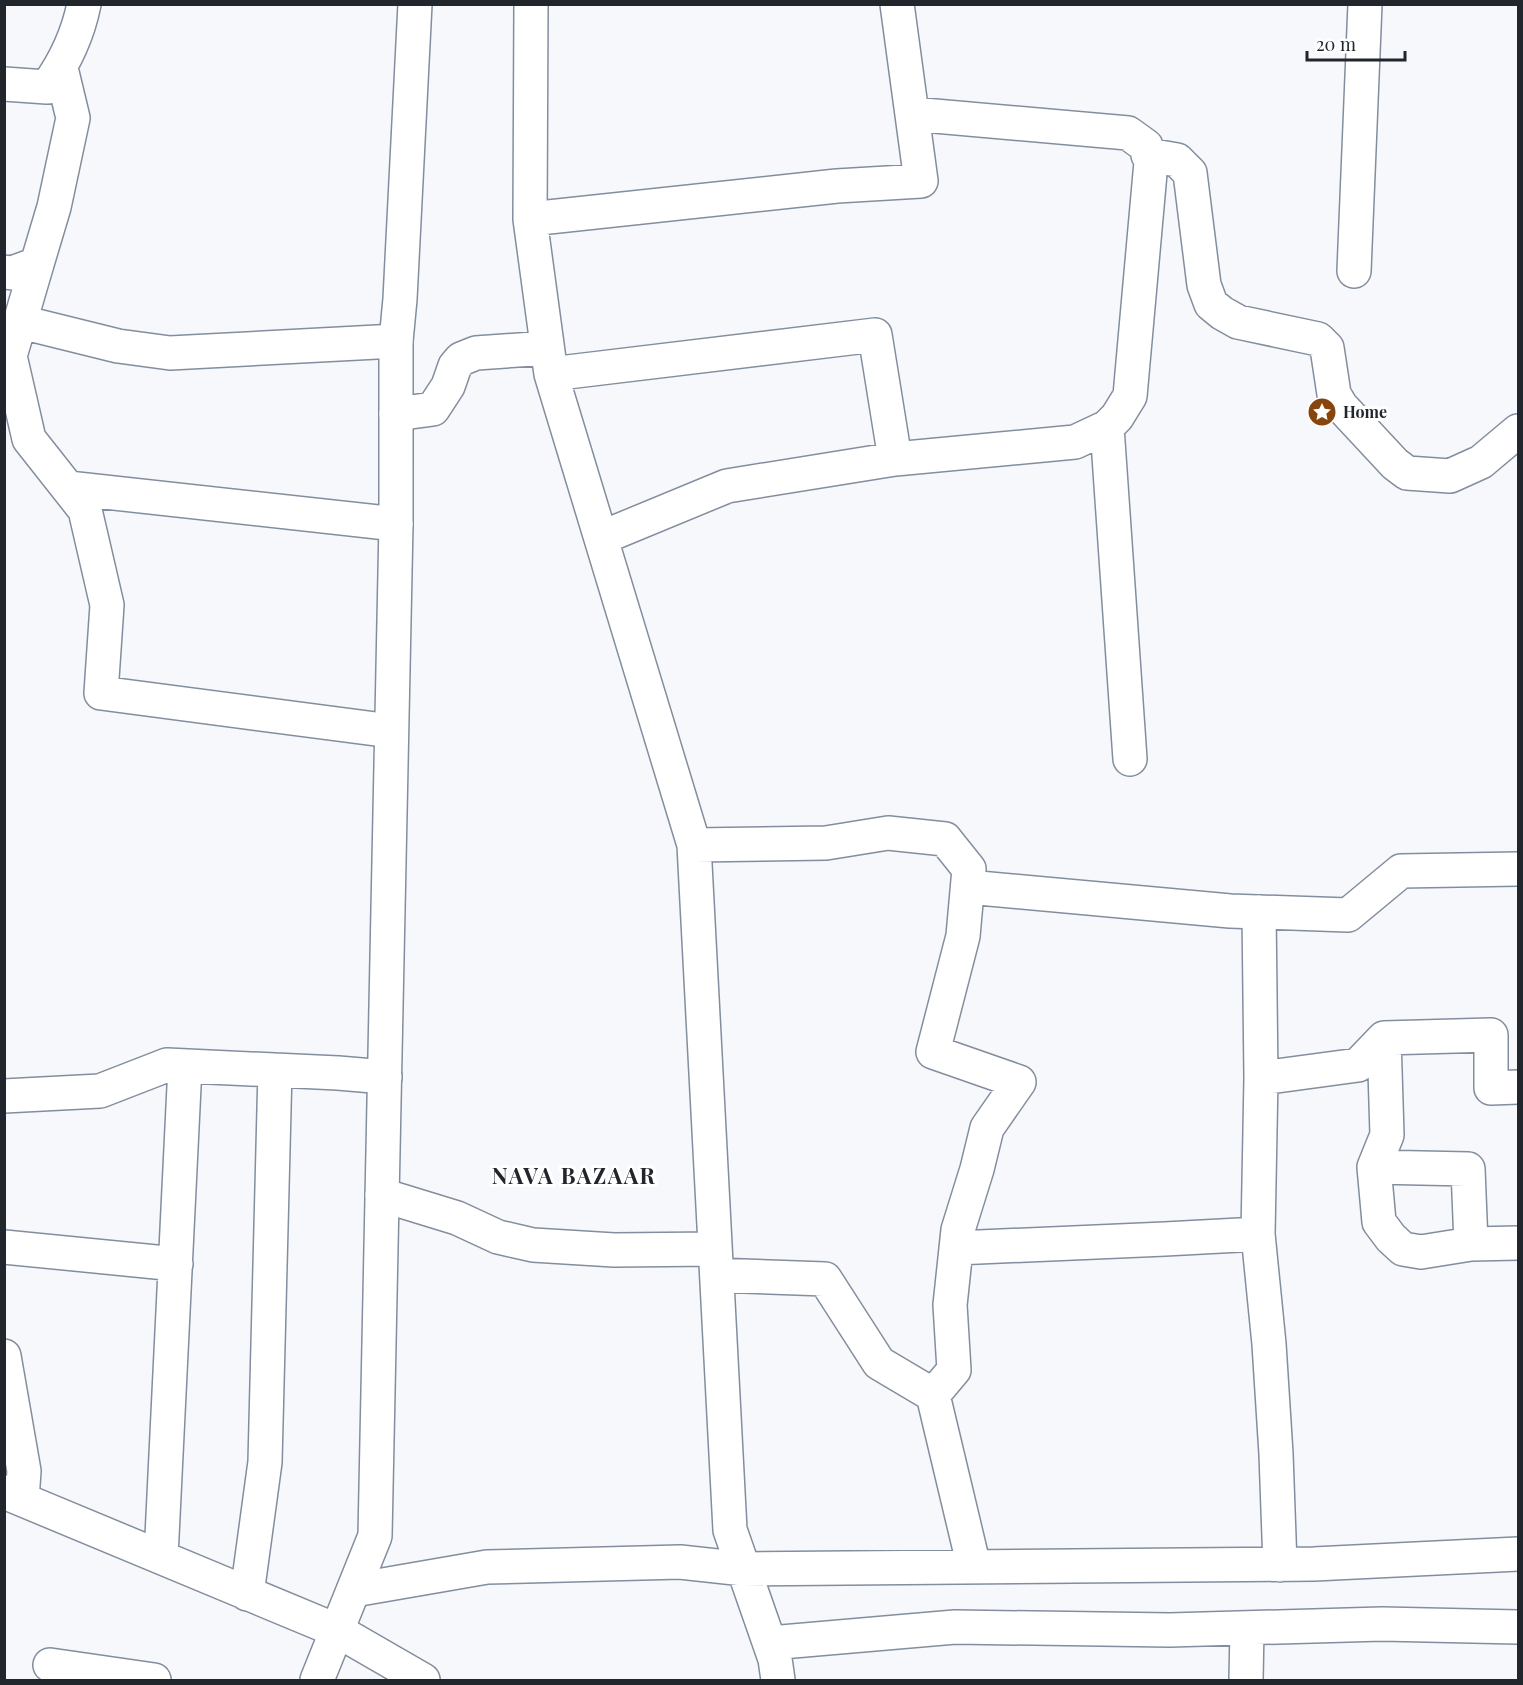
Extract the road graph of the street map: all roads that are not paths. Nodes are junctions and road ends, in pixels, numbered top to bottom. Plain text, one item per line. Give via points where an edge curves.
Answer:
1 (84, 4) edge
2 (415, 4) edge
3 (531, 4) edge
4 (897, 4) edge
5 (1365, 4) edge
6 (61, 68) junction
7 (4, 84) edge
8 (912, 114) junction
9 (1148, 155) junction
10 (530, 219) junction
11 (38, 264) junction
12 (1353, 271) dead end
13 (4, 272) edge
14 (21, 322) junction
15 (396, 341) junction
16 (549, 361) junction
17 (396, 414) junction
18 (14, 420) edge
19 (1107, 427) junction
20 (1518, 432) edge
21 (895, 459) junction
22 (68, 488) junction
23 (396, 524) junction
24 (600, 538) junction
25 (391, 731) junction
26 (1130, 759) dead end
27 (694, 845) junction
28 (1518, 869) edge
29 (968, 887) junction
30 (1259, 912) junction
31 (1384, 1038) junction
32 (185, 1066) junction
33 (275, 1070) junction
34 (385, 1077) junction
35 (1261, 1078) junction
36 (1518, 1087) edge
37 (4, 1096) edge
38 (1374, 1167) junction
39 (382, 1195) junction
40 (1258, 1234) junction
41 (1471, 1244) junction
42 (1518, 1244) edge
43 (4, 1246) edge
44 (956, 1248) junction
45 (716, 1262) junction
46 (176, 1264) junction
47 (4, 1356) edge
48 (933, 1395) junction
49 (13, 1495) edge
50 (1518, 1554) edge
51 (161, 1557) junction
52 (1280, 1565) junction
53 (974, 1567) junction
54 (744, 1569) junction
55 (354, 1590) junction
56 (247, 1594) junction
57 (1518, 1627) edge
58 (1247, 1628) junction
59 (338, 1631) junction
60 (770, 1643) junction
61 (50, 1665) dead end
62 (154, 1680) edge
63 (317, 1680) edge
64 (423, 1680) edge
65 (777, 1680) edge
66 (1246, 1680) edge

1 - 6 street
2 - 15 street
3 - 10 street
4 - 8 street
5 - 12 street
6 - 7 street via 47,87
6 - 11 street via 73,118
8 - 9 street via 1128,133 1146,146
8 - 10 street via 921,181 837,186
9 - 19 street via 1151,162 1130,396
9 - 20 street via 1177,160 1190,173 1204,285 1211,304 1238,322 1318,339 1327,348 1334,394 1341,406 1407,473 1450,476 1481,462
10 - 16 street
11 - 13 street
11 - 14 street
14 - 15 street via 118,346 170,353
14 - 18 street via 10,356
15 - 17 street
16 - 17 street via 476,353 461,358 433,409
16 - 21 street via 875,335
16 - 24 street
17 - 23 street
18 - 22 street
19 - 21 street via 1075,442
19 - 26 street
21 - 24 street via 727,486
22 - 23 street
22 - 25 street via 85,510 107,605 101,693
23 - 25 street
24 - 27 street
25 - 34 street
27 - 29 street via 826,843 888,833 945,839 969,870
27 - 45 street
28 - 30 street via 1401,872 1348,915
29 - 30 street
29 - 44 street via 963,936 933,1052 1019,1082 987,1128
30 - 35 street
31 - 35 street via 1358,1065
31 - 36 street via 1491,1035 1491,1088
31 - 38 street via 1387,1135
32 - 33 street
32 - 37 street via 167,1065 100,1091
32 - 46 street
33 - 34 street
33 - 56 street via 265,1462
34 - 39 street
35 - 40 street
38 - 41 street via 1379,1222 1403,1249 1421,1252
38 - 41 street via 1468,1169
39 - 45 street via 458,1218 498,1237 533,1245
39 - 55 street via 375,1536
40 - 44 street
40 - 52 street via 1269,1344
41 - 42 street
43 - 46 street
44 - 48 street via 950,1305 954,1370
45 - 48 street via 825,1279 879,1363
45 - 54 street via 730,1530
46 - 51 street
47 - 49 street via 23,1463
48 - 53 street
49 - 51 street
50 - 52 street
51 - 56 street
52 - 53 street
53 - 54 street
54 - 55 street via 680,1562 487,1567
54 - 60 street
55 - 59 street
56 - 59 street
57 - 58 street via 1382,1624
58 - 60 street via 955,1627
58 - 66 street
59 - 63 street
59 - 64 street
60 - 65 street
61 - 62 street

